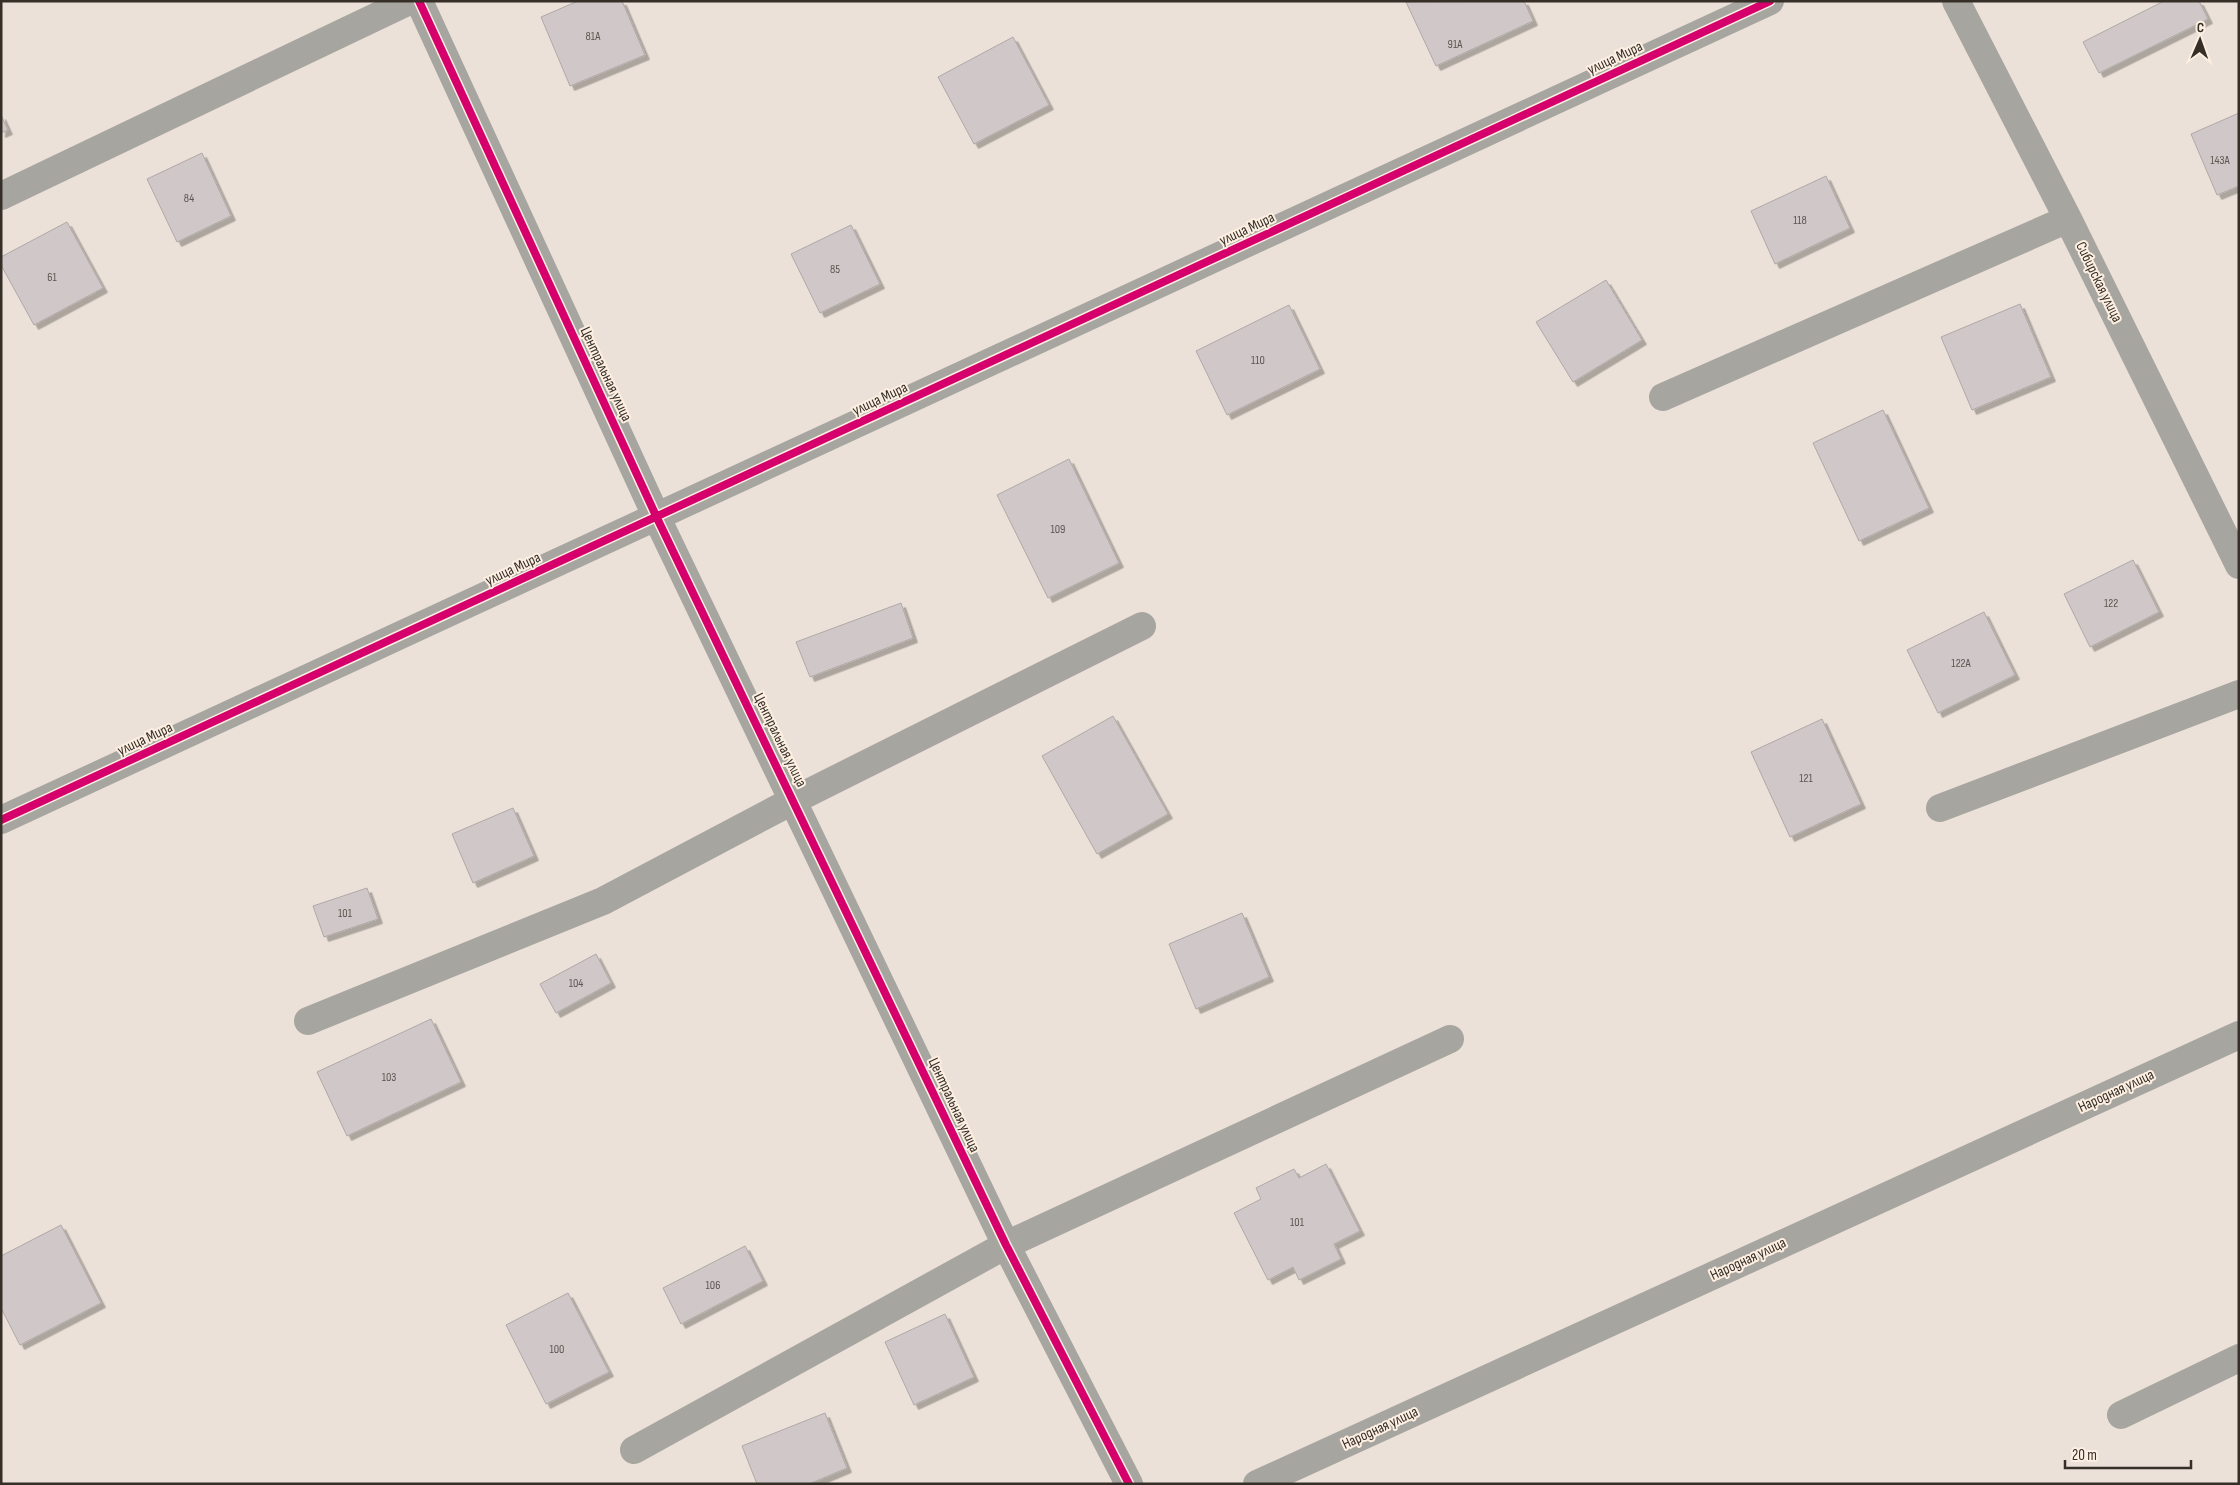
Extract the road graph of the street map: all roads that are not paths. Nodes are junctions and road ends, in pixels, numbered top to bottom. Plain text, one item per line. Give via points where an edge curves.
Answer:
1 (410, 1) edge
2 (419, 1) edge
3 (1770, 1) edge
4 (1956, 1) edge
5 (1, 196) edge
6 (2068, 219) junction
7 (1663, 397) dead end
8 (657, 518) junction
9 (2239, 565) edge
10 (1142, 626) dead end
11 (2239, 694) edge
12 (794, 800) junction
13 (1940, 808) dead end
14 (1, 820) edge
15 (308, 1021) dead end
16 (2239, 1035) edge
17 (1450, 1039) dead end
18 (1006, 1245) junction
19 (2239, 1358) edge
20 (2121, 1415) dead end
21 (634, 1450) dead end
22 (1129, 1484) edge
23 (1257, 1484) edge

1 - 5 street
2 - 8 street, Центральная улица
3 - 8 street, улица Мира
4 - 6 street, Сибирская улица
6 - 7 street
6 - 9 street, Сибирская улица
8 - 12 street, Центральная улица
8 - 14 street, улица Мира
10 - 12 street
11 - 13 street
12 - 15 street via 603,901
12 - 18 street, Центральная улица
16 - 23 street, Народная улица
17 - 18 street
18 - 21 street
18 - 22 street, Центральная улица
19 - 20 street

